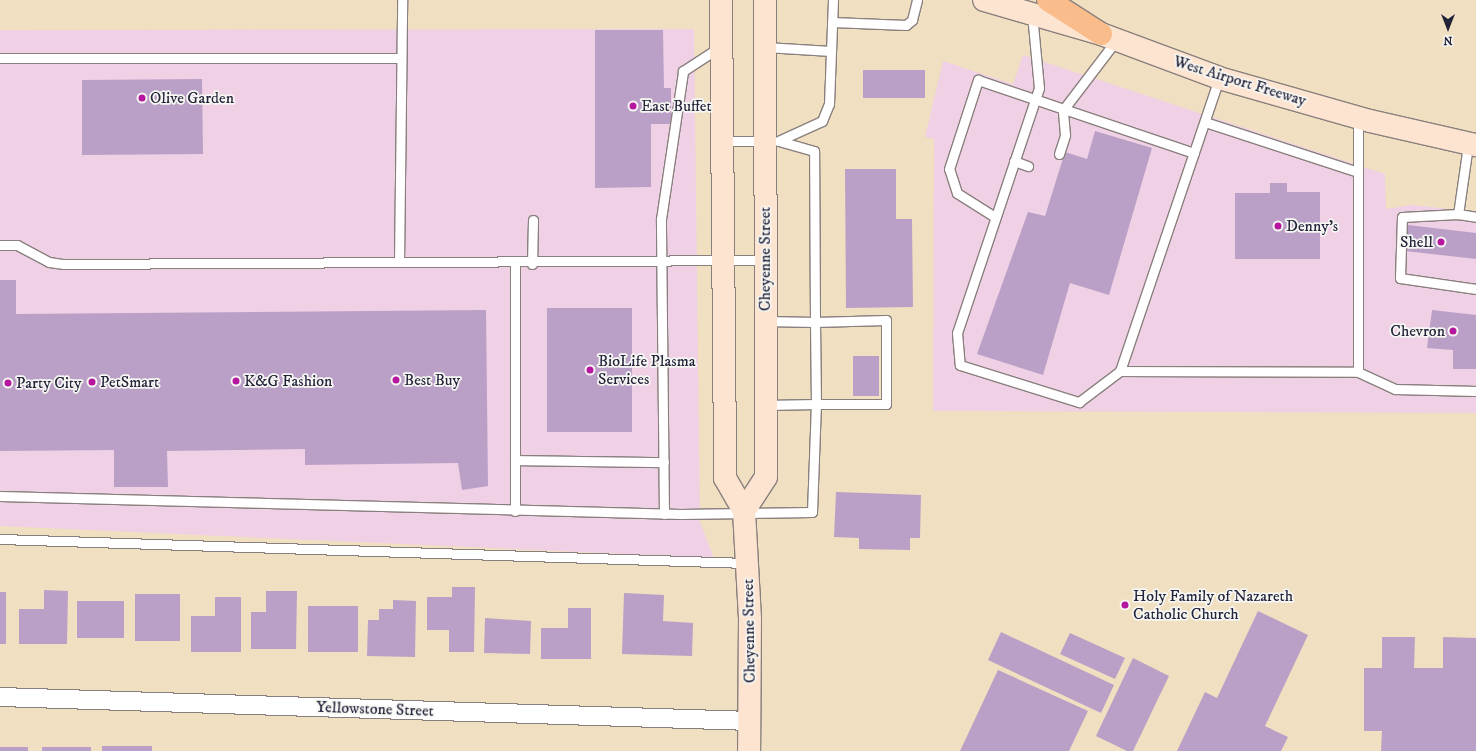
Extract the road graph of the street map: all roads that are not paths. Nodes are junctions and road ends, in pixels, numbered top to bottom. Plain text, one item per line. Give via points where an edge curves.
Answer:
1 (402, 0) edge
2 (720, 0) edge
3 (765, 0) edge
4 (833, 0) edge
5 (917, 0) edge
6 (984, 0) edge
7 (1040, 6) edge
8 (832, 22) junction
9 (1109, 37) junction
10 (720, 47) junction
11 (764, 47) junction
12 (831, 51) junction
13 (0, 58) edge
14 (399, 58) junction
15 (1219, 78) junction
16 (1034, 100) junction
17 (1063, 110) junction
18 (1358, 117) junction
19 (1205, 122) junction
20 (720, 141) junction
21 (772, 141) junction
22 (1474, 145) edge
23 (1194, 153) junction
24 (1059, 154) dead end
25 (1014, 161) junction
26 (1028, 166) dead end
27 (1358, 172) junction
28 (1458, 214) junction
29 (995, 217) junction
30 (1476, 217) edge
31 (533, 220) dead end
32 (0, 245) edge
33 (765, 260) junction
34 (399, 262) junction
35 (661, 263) junction
36 (725, 263) junction
37 (515, 264) junction
38 (532, 264) junction
39 (1476, 289) edge
40 (765, 321) junction
41 (815, 322) junction
42 (1120, 371) junction
43 (1358, 372) junction
44 (1476, 391) edge
45 (816, 404) junction
46 (766, 405) junction
47 (515, 460) junction
48 (664, 462) junction
49 (0, 496) edge
50 (515, 511) junction
51 (744, 511) junction
52 (664, 514) junction
53 (0, 539) edge
54 (748, 563) junction
55 (0, 697) edge
56 (750, 721) junction
57 (749, 751) edge

1 - 14 lane
2 - 10 street, Cheyenne Street
3 - 11 street, Cheyenne Street
4 - 8 lane
5 - 8 lane via 912,20 906,25
6 - 7 street
7 - 9 highway
7 - 16 lane via 1039,88
8 - 12 lane
9 - 15 street, West Airport Freeway
9 - 17 lane
10 - 20 street, Cheyenne Street
10 - 35 lane via 684,72 662,219
11 - 12 lane
11 - 21 street, Cheyenne Street
12 - 21 lane via 829,104 822,121
13 - 14 lane
14 - 34 lane
15 - 18 street, West Airport Freeway
15 - 19 lane
16 - 17 lane
16 - 25 lane
16 - 29 lane via 978,80 949,169 957,193
17 - 23 lane
17 - 24 lane via 1064,135
18 - 22 street, West Airport Freeway
18 - 27 lane
19 - 23 lane
19 - 27 lane
20 - 21 lane
20 - 36 street, Cheyenne Street
21 - 33 street, Cheyenne Street
21 - 41 lane via 814,151
22 - 28 lane
23 - 42 lane
25 - 26 lane
25 - 29 lane
27 - 43 lane
28 - 30 lane
28 - 39 lane via 1402,217 1400,278
29 - 42 lane via 957,333 960,364 1079,402
31 - 38 lane
32 - 34 lane via 17,245 49,262 64,264
33 - 36 lane
33 - 40 street, Cheyenne Street
34 - 37 lane
35 - 36 lane
35 - 38 lane
35 - 48 lane
36 - 51 street, Cheyenne Street via 725,478
37 - 38 lane
37 - 47 lane
40 - 41 lane
40 - 46 street, Cheyenne Street
41 - 45 lane
41 - 45 lane via 886,320 886,404
42 - 43 lane
43 - 44 lane via 1395,389
45 - 46 lane
45 - 51 lane via 812,512
46 - 51 street, Cheyenne Street via 766,477
47 - 48 lane
47 - 50 lane
48 - 52 lane
49 - 50 lane
50 - 52 lane
51 - 52 lane
51 - 54 street, Cheyenne Street
53 - 54 lane
54 - 56 street, Cheyenne Street
55 - 56 street, Yellowstone Street
56 - 57 street, Cheyenne Street

